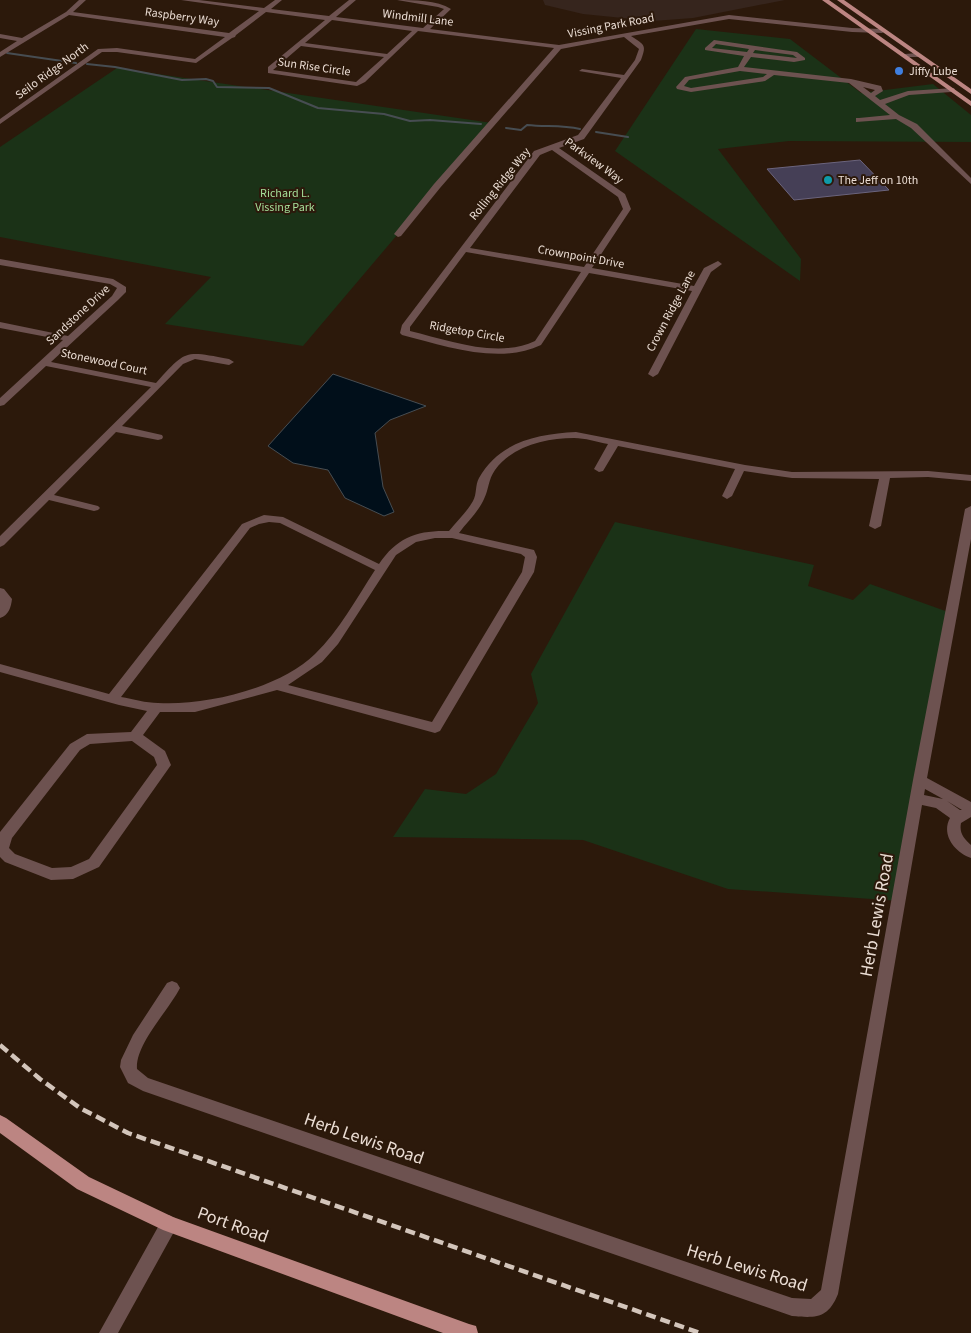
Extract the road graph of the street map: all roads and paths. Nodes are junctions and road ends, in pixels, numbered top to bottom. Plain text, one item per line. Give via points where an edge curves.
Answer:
1 (83, 0) edge
2 (184, 0) edge
3 (279, 0) edge
4 (353, 0) edge
5 (400, 0) edge
6 (824, 0) edge
7 (840, 0) edge
8 (263, 10) junction
9 (68, 13) junction
10 (331, 18) junction
11 (416, 30) junction
12 (424, 31) junction
13 (867, 31) junction
14 (882, 31) junction
15 (626, 35) junction
16 (0, 36) edge
17 (233, 36) junction
18 (24, 40) junction
19 (300, 44) junction
20 (559, 47) junction
21 (751, 51) junction
22 (0, 55) edge
23 (918, 55) junction
24 (389, 56) junction
25 (905, 56) junction
26 (740, 69) junction
27 (582, 71) dead end
28 (772, 73) junction
29 (626, 77) junction
30 (853, 83) junction
31 (952, 90) junction
32 (971, 92) edge
33 (871, 96) junction
34 (878, 102) junction
35 (971, 104) edge
36 (898, 117) junction
37 (859, 120) dead end
38 (0, 122) edge
39 (553, 147) junction
40 (971, 182) edge
41 (398, 234) dead end
42 (462, 249) junction
43 (0, 262) edge
44 (718, 264) dead end
45 (585, 270) junction
46 (696, 289) junction
47 (0, 325) edge
48 (70, 339) junction
49 (229, 362) dead end
50 (44, 363) junction
51 (653, 374) dead end
52 (158, 386) junction
53 (1, 400) edge
54 (114, 428) junction
55 (158, 437) dead end
56 (615, 442) junction
57 (740, 467) junction
58 (599, 469) dead end
59 (884, 476) junction
60 (971, 478) edge
61 (46, 496) junction
62 (727, 496) dead end
63 (94, 508) dead end
64 (971, 509) edge
65 (875, 526) dead end
66 (452, 535) junction
67 (0, 543) edge
68 (381, 569) junction
69 (0, 592) edge
70 (0, 614) edge
71 (0, 668) edge
72 (277, 686) junction
73 (112, 699) junction
74 (156, 708) junction
75 (135, 736) junction
76 (920, 780) junction
77 (917, 799) junction
78 (967, 813) edge
79 (971, 852) edge
80 (172, 988) dead end
81 (0, 1123) edge
82 (169, 1224) junction
83 (108, 1333) edge
84 (469, 1333) edge

1 - 9 street
2 - 8 street, Windmill Lane
3 - 8 street, Seilo Ridge North
4 - 10 street, Sun Rise Circle
5 - 12 street via 448,9
6 - 13 main road
7 - 14 main road
8 - 10 street, Windmill Lane
8 - 17 street, Seilo Ridge North
9 - 17 street, Raspberry Way
9 - 18 street
10 - 11 street, Windmill Lane
10 - 19 street, Sun Rise Circle
11 - 12 street, Windmill Lane
11 - 24 street, Sun Rise Circle
12 - 20 street, Windmill Lane
13 - 14 street, Vissing Park Road
13 - 15 street, Vissing Park Road via 728,17
13 - 25 main road
14 - 23 main road
15 - 20 street, Vissing Park Road
15 - 29 street, Rolling Ridge Way via 639,43 642,49
16 - 18 street
17 - 38 street, Seilo Ridge North via 196,61 100,50
18 - 22 street
19 - 24 street
19 - 24 street, Sun Rise Circle via 270,68 270,72 357,84
20 - 41 street, Vissing Park Road
21 - 21 street via 707,49 714,42
21 - 21 street via 795,52 803,59 794,60
21 - 26 street
23 - 25 street
23 - 32 main road
25 - 31 main road
26 - 28 street
26 - 28 street via 687,78 680,87 691,90 769,78
27 - 29 street
28 - 30 street
29 - 39 street, Rolling Ridge Way via 581,137
30 - 33 street
30 - 33 street via 878,88 879,91
31 - 34 street via 908,93
31 - 35 main road
33 - 34 street
34 - 36 street
36 - 37 street
36 - 40 street via 914,126
39 - 42 street, Rolling Ridge Way via 537,153
39 - 45 street, Parkview Way via 622,196 627,209
42 - 45 street, Crownpoint Drive
42 - 45 street, Ridgetop Circle via 405,327 405,333 495,351 531,349
43 - 48 street, Sandstone Drive via 113,282 122,287 121,292
44 - 46 street, Crown Ridge Lane via 707,270
45 - 46 street, Crownpoint Drive
46 - 51 street, Crown Ridge Lane
47 - 48 street
48 - 50 street, Sandstone Drive
49 - 52 street via 188,357
50 - 52 street, Stonewood Court
50 - 53 street, Sandstone Drive
52 - 54 street
54 - 55 street
54 - 61 street
56 - 57 street
56 - 58 street
56 - 66 street via 576,434 552,435 509,451 491,467 482,482 479,500
57 - 59 street via 792,475
57 - 62 street
59 - 60 street via 928,474
59 - 65 street
61 - 63 street
61 - 67 street
64 - 76 street, Herb Lewis Road
66 - 68 street via 426,534 401,544
66 - 72 street via 523,551 530,553 531,557 528,572 435,728
68 - 72 street via 334,642 318,659
68 - 73 street via 284,521 268,518 252,522
69 - 70 street via 6,599
71 - 73 street
72 - 74 street via 195,707
73 - 74 street
74 - 75 street
75 - 75 street via 160,754 164,765 94,863 73,873 51,874 10,858 2,850 5,836 75,747 87,739
76 - 77 street, Herb Lewis Road
76 - 78 street via 952,796
77 - 78 street
77 - 80 street, Herb Lewis Road via 829,1294 815,1309 792,1306 143,1084 131,1074 129,1059
78 - 79 street via 953,826 953,833 956,840
81 - 82 main road, Port Road via 83,1184
82 - 83 street
82 - 84 main road, Port Road

